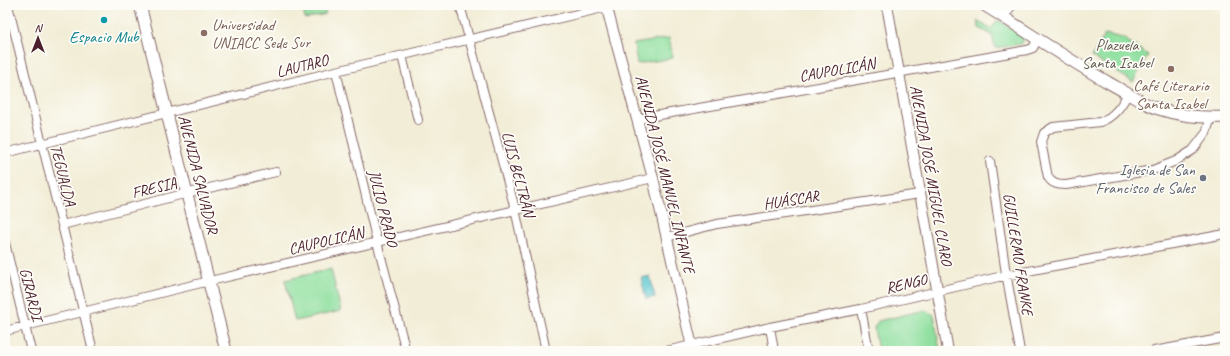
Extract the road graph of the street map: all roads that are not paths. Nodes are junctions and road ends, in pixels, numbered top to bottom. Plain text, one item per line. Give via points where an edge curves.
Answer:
1 (8, 5) edge
2 (140, 5) edge
3 (460, 5) edge
4 (887, 5) edge
5 (984, 5) edge
6 (1012, 5) edge
7 (606, 6) edge
8 (1004, 17) junction
9 (468, 40) junction
10 (1038, 40) junction
11 (402, 56) junction
12 (336, 71) junction
13 (899, 72) junction
14 (1128, 94) junction
15 (167, 112) junction
16 (1225, 117) edge
17 (637, 118) junction
18 (1211, 118) junction
19 (418, 120) dead end
20 (42, 144) junction
21 (5, 153) edge
22 (990, 161) dead end
23 (276, 172) dead end
24 (653, 178) junction
25 (188, 193) junction
26 (920, 194) junction
27 (515, 209) junction
28 (62, 226) junction
29 (1225, 234) edge
30 (667, 237) junction
31 (377, 242) junction
32 (5, 243) edge
33 (1007, 275) junction
34 (210, 281) junction
35 (937, 290) junction
36 (861, 309) junction
37 (84, 312) junction
38 (25, 326) junction
39 (770, 327) junction
40 (5, 331) edge
41 (1225, 338) edge
42 (693, 348) edge
43 (31, 351) edge
44 (93, 351) edge
45 (226, 351) edge
46 (406, 351) edge
47 (546, 351) edge
48 (666, 351) edge
49 (774, 351) edge
50 (869, 351) edge
51 (948, 351) edge
52 (1020, 351) edge
53 (1154, 351) edge

1 - 20 street, TEGUALDA
2 - 15 main road, AVENIDA SALVADOR
3 - 9 street, LUIS BELTRÁN
4 - 13 street, AVENIDA JOSÉ MIGUEL CLARO
5 - 8 main road
6 - 8 street
7 - 9 street, LAUTARO
7 - 17 street, AVENIDA JOSÉ MANUEL INFANTE
8 - 10 main road
9 - 11 street, LAUTARO
9 - 27 street, LUIS BELTRÁN
10 - 13 street, CAUPOLICÁN via 1033,48 1027,50
10 - 14 main road
11 - 12 street, LAUTARO
11 - 19 street
12 - 15 street, LAUTARO
12 - 31 street, JULIO PRADO
13 - 17 street, CAUPOLICÁN
13 - 26 street, AVENIDA JOSÉ MIGUEL CLARO
14 - 18 main road via 1158,109
14 - 18 street via 1106,120 1053,127 1044,133 1041,142 1050,182 1066,185 1153,170 1176,162 1198,144 1206,133
15 - 20 street, LAUTARO
15 - 25 main road, AVENIDA SALVADOR
16 - 18 main road
17 - 24 street, AVENIDA JOSÉ MANUEL INFANTE
20 - 21 street, LAUTARO
20 - 28 street, TEGUALDA
22 - 33 street, GUILLERMO FRANKE
23 - 25 street, FRESIA
24 - 27 street, CAUPOLICÁN
24 - 30 street, AVENIDA JOSÉ MANUEL INFANTE
25 - 28 street, FRESIA
25 - 34 main road, AVENIDA SALVADOR
26 - 30 street, HUÁSCAR via 718,224
26 - 35 street, AVENIDA JOSÉ MIGUEL CLARO
27 - 31 street, CAUPOLICÁN
27 - 47 street, LUIS BELTRÁN
28 - 37 street, TEGUALDA
29 - 33 street, RENGO
30 - 42 street, AVENIDA JOSÉ MANUEL INFANTE
31 - 34 street, CAUPOLICÁN
31 - 46 street, JULIO PRADO
32 - 38 street, GIRARDI
33 - 35 street, RENGO
33 - 52 street, GUILLERMO FRANKE
34 - 37 street, CAUPOLICÁN
34 - 45 main road, AVENIDA SALVADOR
35 - 36 street, RENGO
35 - 51 street, AVENIDA JOSÉ MIGUEL CLARO
36 - 39 street, RENGO
36 - 50 street
37 - 38 street, CAUPOLICÁN
37 - 44 street, TEGUALDA
38 - 40 street, CAUPOLICÁN
38 - 43 street, GIRARDI
39 - 42 street, RENGO
39 - 49 street
41 - 53 street
42 - 48 street, RENGO

